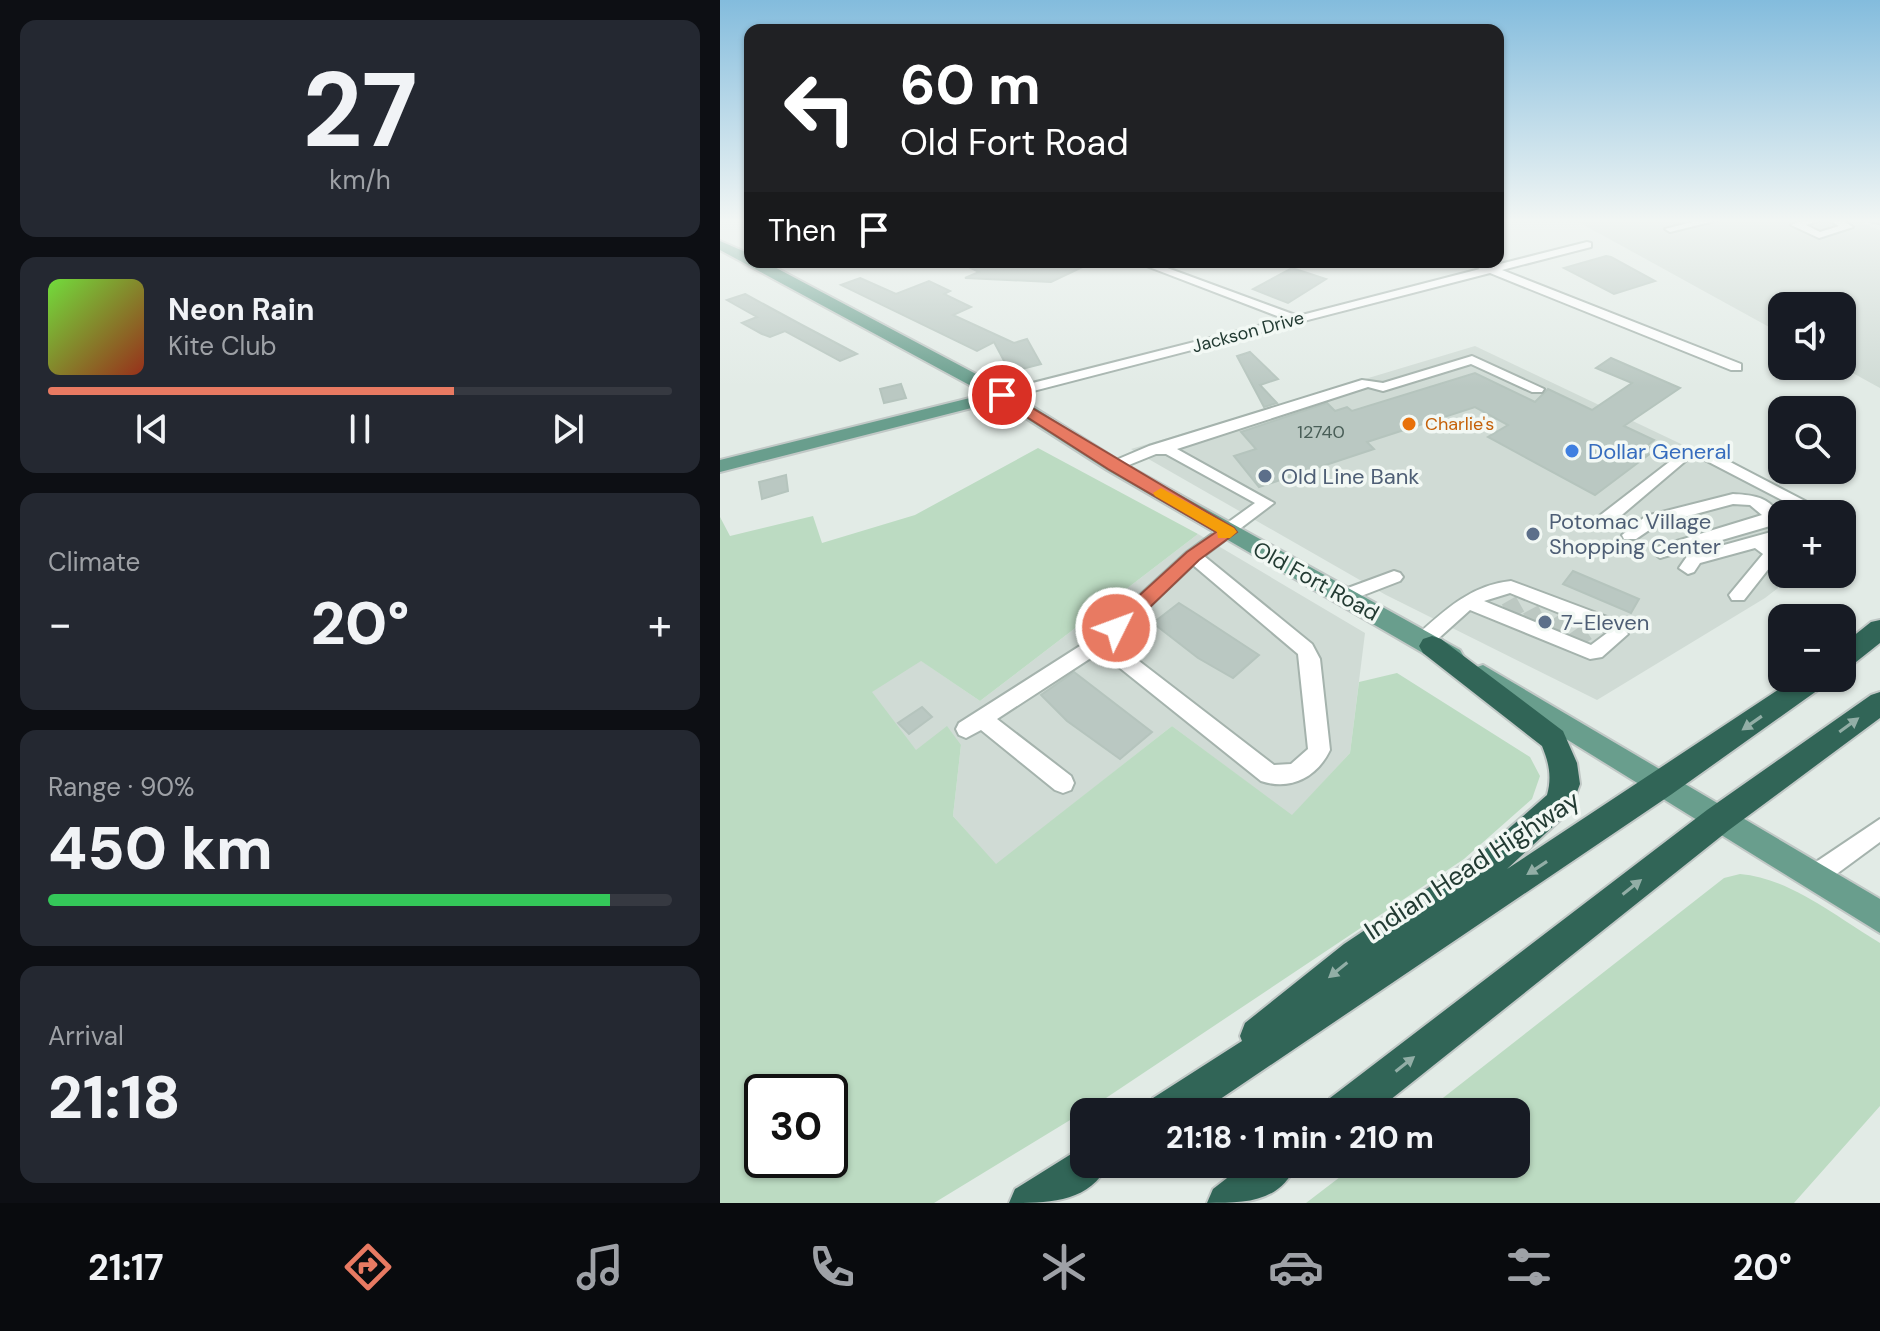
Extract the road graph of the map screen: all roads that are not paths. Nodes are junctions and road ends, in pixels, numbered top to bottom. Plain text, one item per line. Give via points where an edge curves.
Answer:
1 (778, 275) edge
2 (1177, 275) edge
3 (1476, 275) edge
4 (1503, 275) edge
5 (1296, 319) junction
6 (1736, 367) dead end
7 (1537, 389) dead end
8 (1002, 395) junction
9 (1161, 449) junction
10 (720, 466) edge
11 (1114, 466) junction
12 (1794, 500) edge
13 (1604, 521) dead end
14 (1228, 532) junction
15 (1630, 535) dead end
16 (1768, 538) edge
17 (1757, 541) junction
18 (1660, 552) dead end
19 (1193, 556) junction
20 (1688, 568) dead end
21 (1394, 577) dead end
22 (1738, 595) dead end
23 (1343, 597) junction
24 (1468, 602) junction
25 (1537, 616) junction
26 (1880, 629) edge
27 (1101, 642) junction
28 (1428, 644) junction
29 (1856, 648) edge
30 (1796, 692) edge
31 (1880, 703) edge
32 (1063, 783) dead end
33 (1662, 785) junction
34 (1718, 820) junction
35 (1880, 829) edge
36 (1815, 876) junction
37 (1880, 917) edge
38 (1183, 1098) edge
39 (1187, 1098) edge
40 (1362, 1098) edge
41 (1070, 1176) edge
42 (1259, 1178) edge
43 (1029, 1203) edge
44 (1227, 1203) edge

1 - 8 main road, Old Fort Road
2 - 5 street
3 - 5 street, Jackson Drive
4 - 6 street
5 - 8 street, Jackson Drive
7 - 9 street via 1472,360 1383,387 1367,383
8 - 10 main road
8 - 11 main road, Old Fort Road
9 - 11 street
9 - 14 street via 1266,503
11 - 14 main road, Old Fort Road
12 - 13 street via 1706,455 1686,453
14 - 19 street
14 - 23 main road, Old Fort Road
15 - 18 street via 1652,520 1733,499 1754,500 1770,513 1771,519 1764,522
16 - 17 street
17 - 20 street via 1694,559
17 - 22 street via 1773,553
19 - 27 street
19 - 27 street via 1305,649 1319,750 1304,769 1269,774
21 - 23 street
23 - 28 main road, Old Fort Road
24 - 25 street
24 - 25 street via 1503,587
24 - 28 street
25 - 25 street via 1582,635
26 - 29 highway
27 - 32 street via 974,724
28 - 33 main road, Old Fort Road
28 -> 38 highway via 1553,739 1563,763 1560,802 1493,862 1356,956
30 -> 33 highway, Indian Head Highway
34 -> 31 highway
33 - 34 main road, Old Fort Road
33 -> 39 highway, Indian Head Highway
34 - 36 main road, Old Fort Road
40 -> 34 highway
35 - 36 street
36 - 37 main road, Old Fort Road
41 - 43 highway
42 - 44 highway

